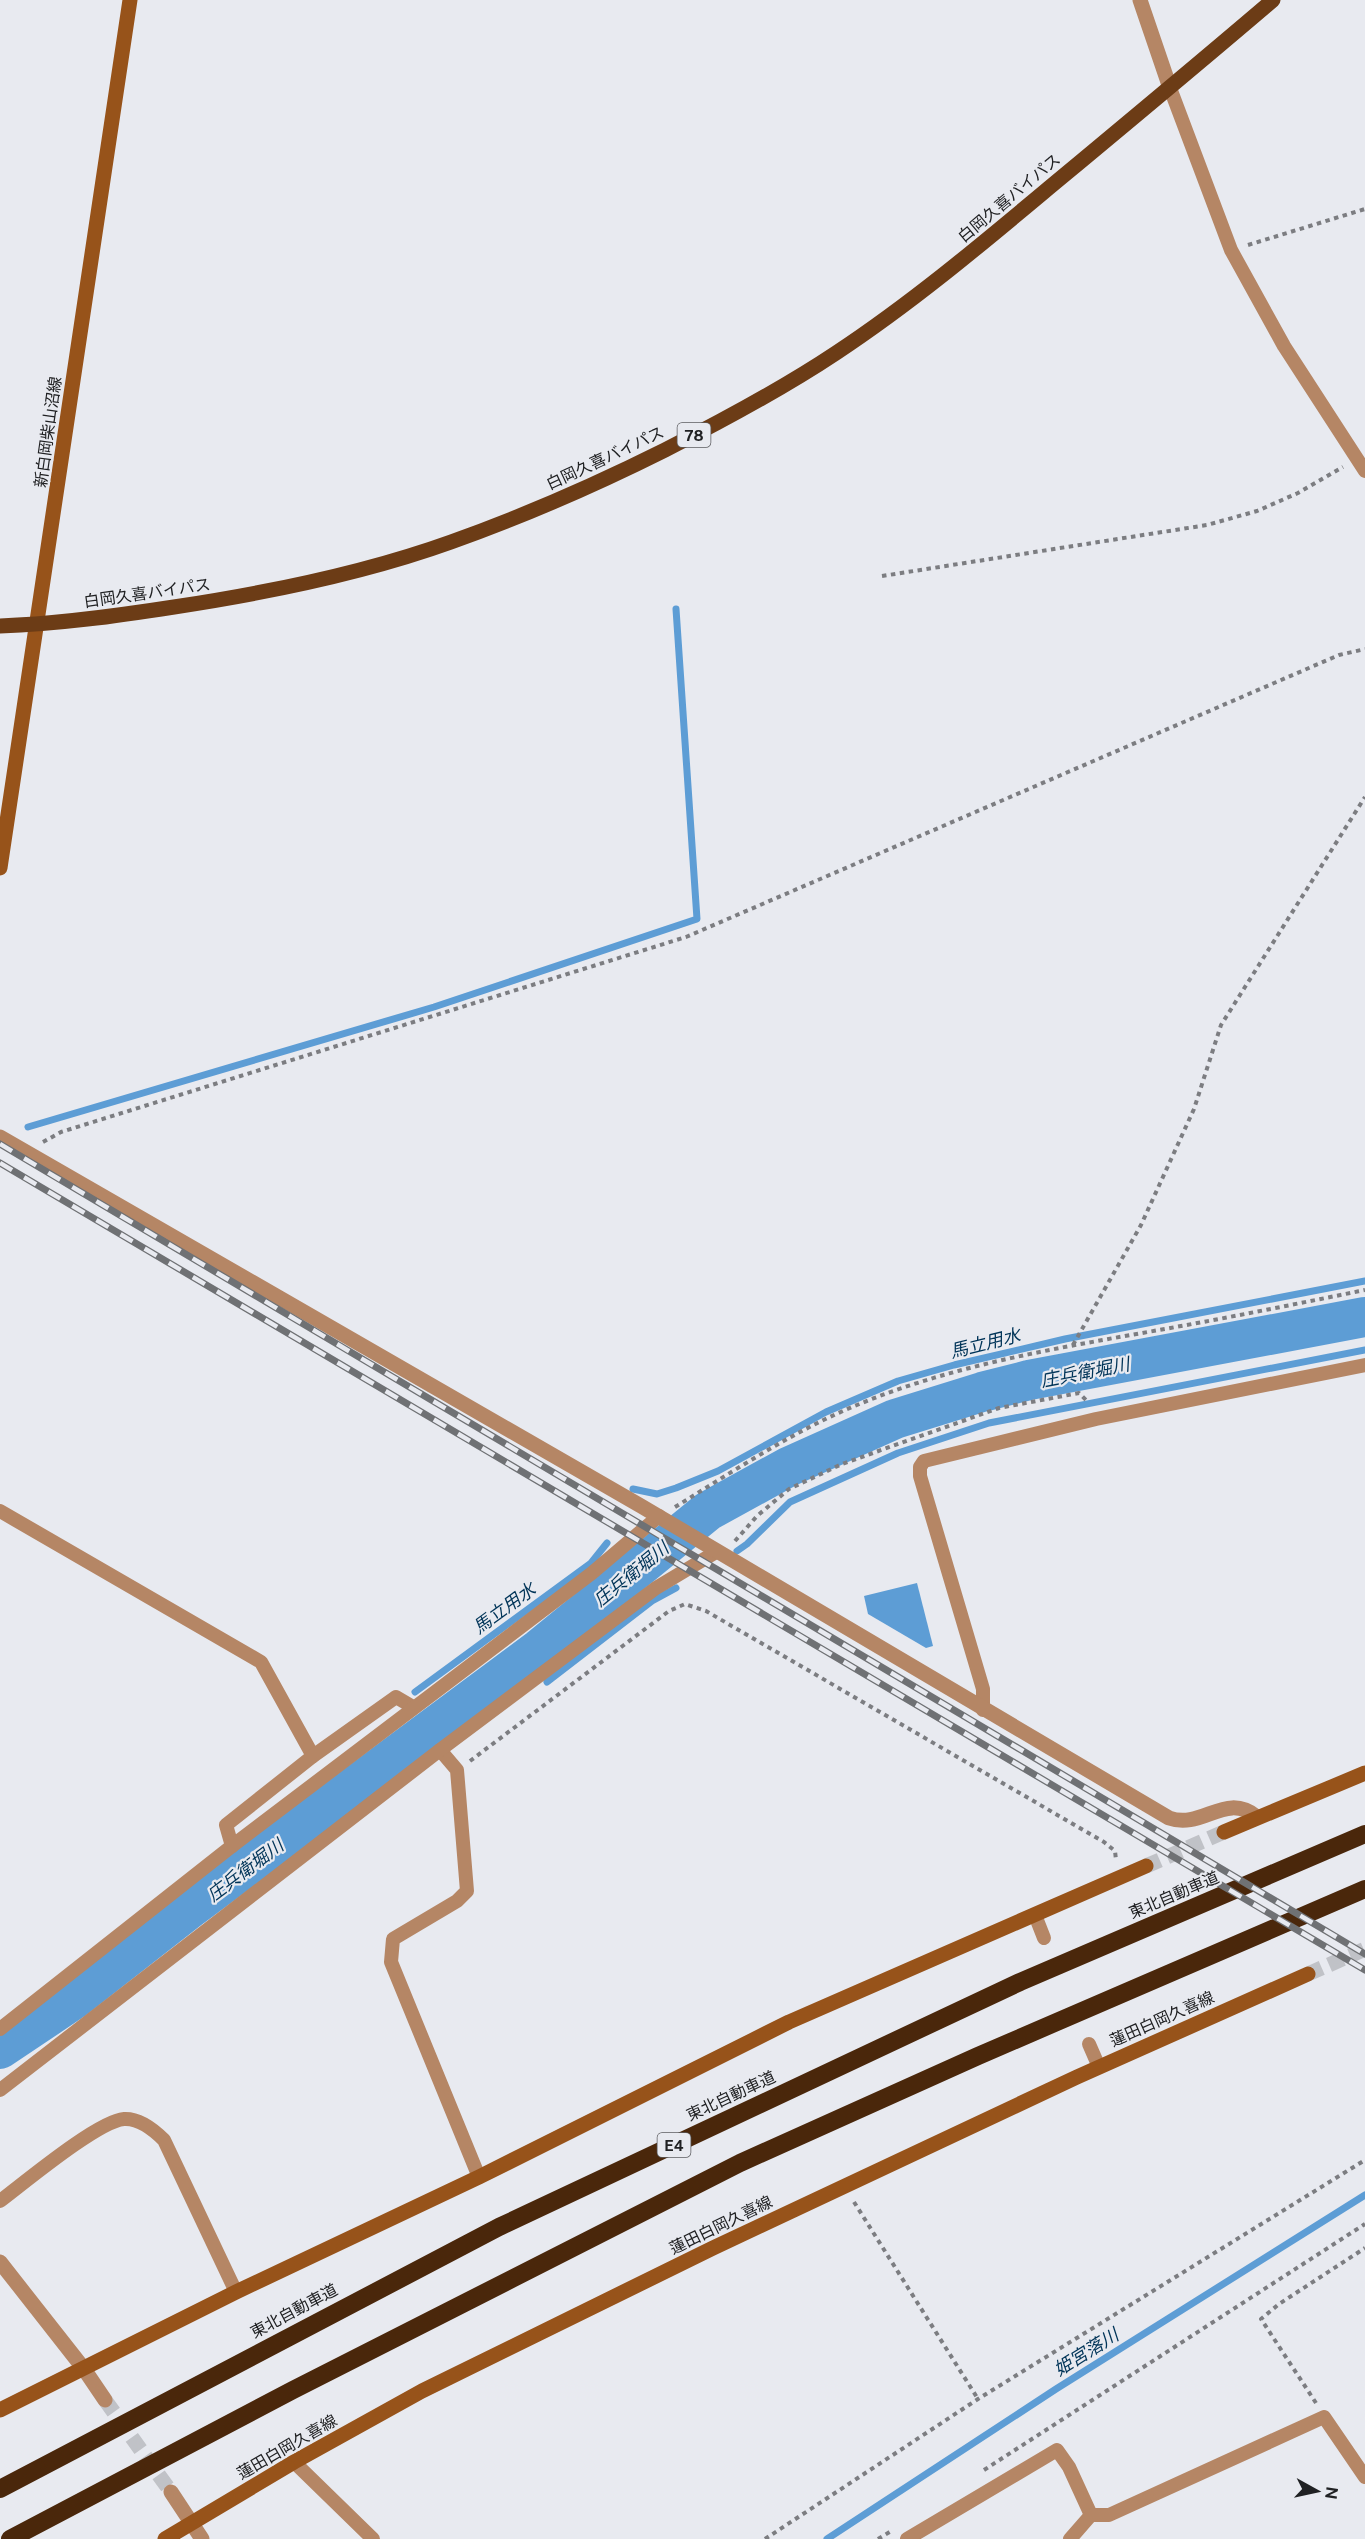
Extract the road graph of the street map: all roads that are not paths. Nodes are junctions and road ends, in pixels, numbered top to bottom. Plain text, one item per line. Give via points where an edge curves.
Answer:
1 (130, 0) edge
2 (1140, 0) edge
3 (1274, 0) edge
4 (1170, 87) junction
5 (1365, 471) edge
6 (38, 625) junction
7 (0, 626) edge
8 (0, 868) edge
9 (0, 1137) edge
10 (1365, 1365) edge
11 (0, 1511) edge
12 (664, 1520) junction
13 (712, 1549) junction
14 (413, 1707) junction
15 (983, 1710) junction
16 (440, 1750) junction
17 (314, 1756) junction
18 (1365, 1773) edge
19 (1257, 1817) junction
20 (1224, 1832) tunnel mouth
21 (1365, 1834) edge
22 (232, 1846) junction
23 (1146, 1866) tunnel mouth
24 (1365, 1889) edge
25 (1035, 1915) junction
26 (1044, 1938) dead end
27 (1308, 1974) tunnel mouth
28 (0, 2029) edge
29 (1089, 2044) dead end
30 (1099, 2067) junction
31 (0, 2090) edge
32 (479, 2177) junction
33 (0, 2201) edge
34 (0, 2262) edge
35 (236, 2292) junction
36 (84, 2369) junction
37 (105, 2400) tunnel mouth
38 (0, 2410) edge
39 (294, 2462) junction
40 (1365, 2477) edge
41 (0, 2489) edge
42 (171, 2492) tunnel mouth
43 (1091, 2515) junction
44 (191, 2524) junction
45 (10, 2539) edge
46 (165, 2539) edge
47 (202, 2539) edge
48 (373, 2539) edge
49 (907, 2539) edge
50 (1070, 2539) edge

1 - 6 street, 新白岡柴山沼線
2 - 4 street
3 - 4 main road, 白岡久喜バイパス / 78
4 - 5 lane via 1231,250 1284,345
4 - 6 main road, 白岡久喜バイパス / 78 via 943,276 846,346 715,425 622,471 508,521 383,563 227,599
6 - 7 main road, 白岡久喜バイパス / 78
6 - 8 street, 新白岡柴山沼線
9 - 12 street
10 - 15 lane via 1104,1417 924,1461 920,1476 983,1689
11 - 17 lane via 261,1662
12 - 13 street
12 - 14 lane
13 - 15 street
13 - 16 lane
14 - 17 lane via 396,1697
14 - 22 lane
15 - 19 street via 1169,1818 1181,1822 1238,1807
16 - 31 lane
16 - 32 lane via 457,1770 467,1891 393,1939 391,1962
17 - 22 lane via 226,1825
18 - 19 street
19 - 20 street
21 - 41 highway, 東北自動車道 / E4 via 1020,1982 499,2227
22 - 28 lane
23 - 25 street
24 - 45 highway via 740,2163
25 - 26 lane
25 - 32 street via 789,2022
27 - 30 street, 蓮田白岡久喜線
29 - 30 lane
30 - 39 street, 蓮田白岡久喜線 via 422,2391
32 - 35 street
33 - 35 lane via 103,2125 125,2119 153,2128 164,2140
34 - 36 street
35 - 36 street
36 - 37 street
36 - 38 street
39 - 44 street, 蓮田白岡久喜線
39 - 48 lane
40 - 43 lane via 1324,2416 1109,2515
42 - 44 street
43 - 49 lane via 1057,2450
43 - 50 lane
44 - 46 street, 蓮田白岡久喜線
44 - 47 street

